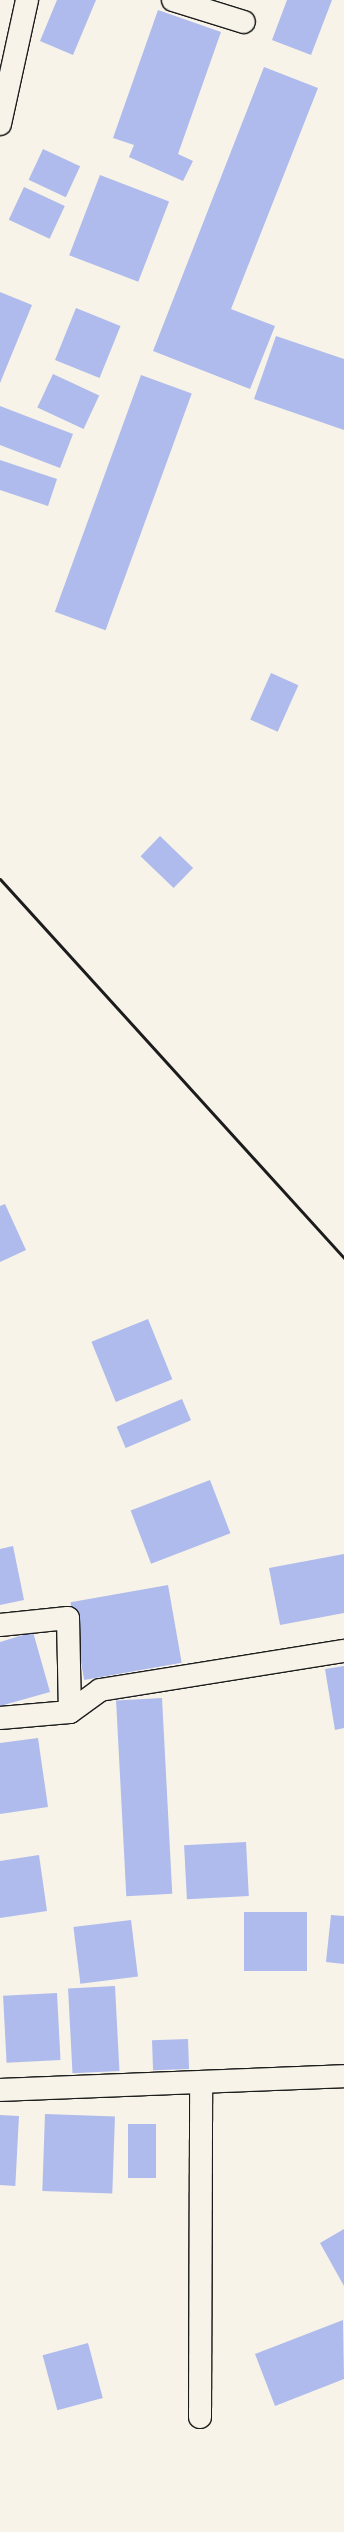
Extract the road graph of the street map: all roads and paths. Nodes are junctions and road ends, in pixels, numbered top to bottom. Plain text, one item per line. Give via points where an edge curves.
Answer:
1 (27, 0) edge
2 (173, 0) edge
3 (244, 22) dead end
4 (0, 124) edge
5 (0, 1625) edge
6 (344, 1651) edge
7 (70, 1712) junction
8 (0, 1718) edge
9 (344, 2076) edge
10 (201, 2082) junction
11 (0, 2090) edge
12 (200, 2417) dead end

1 - 4 street
2 - 3 street
5 - 7 street via 68,1618
6 - 7 street via 100,1690
7 - 8 street
9 - 10 street
10 - 11 street
10 - 12 street

